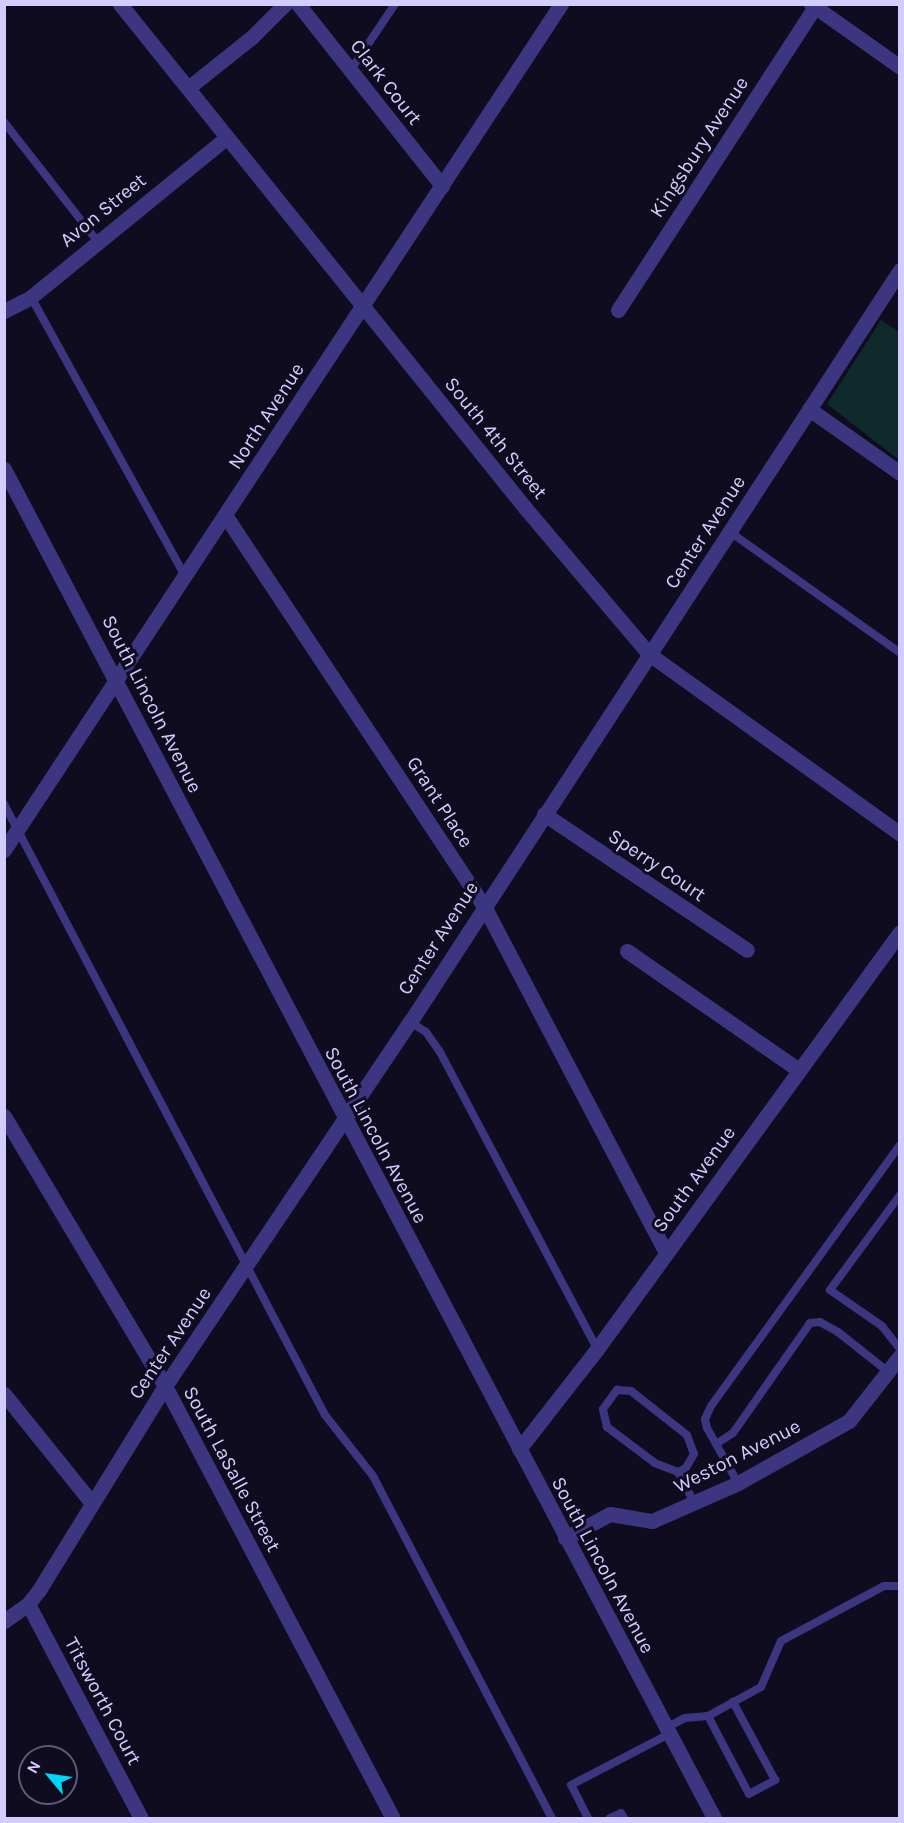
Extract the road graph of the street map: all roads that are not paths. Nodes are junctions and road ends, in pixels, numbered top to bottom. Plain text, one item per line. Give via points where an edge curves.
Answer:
1 (120, 4) edge
2 (285, 4) edge
3 (298, 4) edge
4 (395, 4) edge
5 (561, 4) edge
6 (813, 6) edge
7 (900, 67) edge
8 (350, 70) junction
9 (188, 88) junction
10 (4, 122) edge
11 (226, 138) junction
12 (442, 186) junction
13 (98, 242) junction
14 (900, 270) edge
15 (31, 297) junction
16 (364, 306) junction
17 (618, 309) dead end
18 (4, 311) edge
19 (809, 409) junction
20 (4, 469) edge
21 (900, 473) edge
22 (225, 515) junction
23 (730, 532) junction
24 (185, 576) junction
25 (900, 653) edge
26 (649, 654) junction
27 (116, 680) junction
28 (4, 804) edge
29 (544, 814) junction
30 (18, 831) junction
31 (900, 834) edge
32 (4, 850) edge
33 (484, 906) junction
34 (900, 932) edge
35 (747, 950) dead end
36 (627, 951) dead end
37 (410, 1022) junction
38 (799, 1070) junction
39 (4, 1116) edge
40 (344, 1121) junction
41 (900, 1145) edge
42 (900, 1196) edge
43 (666, 1252) junction
44 (247, 1266) junction
45 (597, 1349) junction
46 (900, 1349) edge
47 (900, 1356) edge
48 (888, 1371) junction
49 (165, 1386) junction
50 (4, 1394) edge
51 (716, 1444) junction
52 (519, 1449) junction
53 (678, 1472) junction
54 (738, 1483) junction
55 (92, 1502) junction
56 (695, 1504) junction
57 (565, 1538) junction
58 (900, 1586) edge
59 (28, 1604) junction
60 (4, 1621) edge
61 (733, 1702) junction
62 (708, 1716) junction
63 (668, 1731) junction
64 (141, 1818) edge
65 (393, 1818) edge
66 (552, 1818) edge
67 (588, 1818) edge
68 (610, 1818) edge
69 (624, 1818) edge
70 (714, 1818) edge

1 - 9 street, South 4th Street
2 - 9 street via 252,37
3 - 8 street, Clark Court
4 - 8 lane
5 - 12 street, North Avenue
6 - 7 street
6 - 17 street, Kingsbury Avenue
8 - 12 street, Clark Court
9 - 11 street, South 4th Street
10 - 13 lane
11 - 13 street, Avon Street
11 - 16 street, South 4th Street
12 - 16 street, North Avenue
13 - 15 street, Avon Street
14 - 19 street, Center Avenue
15 - 18 street, Avon Street
15 - 24 lane
16 - 22 street, North Avenue
16 - 26 street, South 4th Street
19 - 21 street
19 - 23 street, Center Avenue
20 - 27 street, South Lincoln Avenue
22 - 24 street, North Avenue
22 - 33 street, Grant Place
23 - 25 lane
23 - 26 street, Center Avenue
24 - 27 street, North Avenue
26 - 29 street, Center Avenue
26 - 31 street, South 4th Street
27 - 30 street, North Avenue
27 - 40 street, South Lincoln Avenue
28 - 30 lane
29 - 33 street, Center Avenue
29 - 35 street, Sperry Court
30 - 32 street, North Avenue
30 - 44 lane
33 - 37 street, Center Avenue
33 - 43 street, Grant Place
34 - 38 street, South Avenue
36 - 38 street
37 - 40 street, Center Avenue
37 - 45 lane via 426,1032 440,1052
38 - 43 street, South Avenue
39 - 49 street, South LaSalle Street
40 - 44 street, Center Avenue
40 - 52 street, South Lincoln Avenue
41 - 51 lane via 711,1406 705,1419
42 - 46 lane via 830,1290 882,1326
43 - 45 street, South Avenue
44 - 49 street, Center Avenue
44 - 66 lane via 325,1415 373,1476
45 - 52 street, South Avenue
47 - 48 street, Weston Avenue
48 - 51 lane via 838,1332 820,1322 810,1323 733,1433
48 - 54 street, Weston Avenue via 849,1421
49 - 55 street, Center Avenue
49 - 65 street, South LaSalle Street
50 - 55 street
51 - 54 lane
52 - 57 street, South Lincoln Avenue
53 - 53 lane via 686,1468 694,1454 687,1435 631,1391 617,1390 603,1409 607,1427 655,1463
53 - 56 lane
54 - 56 street, Weston Avenue
55 - 59 street, Center Avenue
56 - 57 street, Weston Avenue via 652,1521 610,1514
57 - 63 street, South Lincoln Avenue
58 - 61 lane via 884,1586 782,1641 761,1687
59 - 60 street, Center Avenue
59 - 64 street, Titsworth Court
61 - 62 lane
61 - 62 lane via 775,1780 749,1794
62 - 63 lane via 685,1718
63 - 67 lane via 571,1785
63 - 70 street, South Lincoln Avenue
68 - 69 lane via 621,1813

